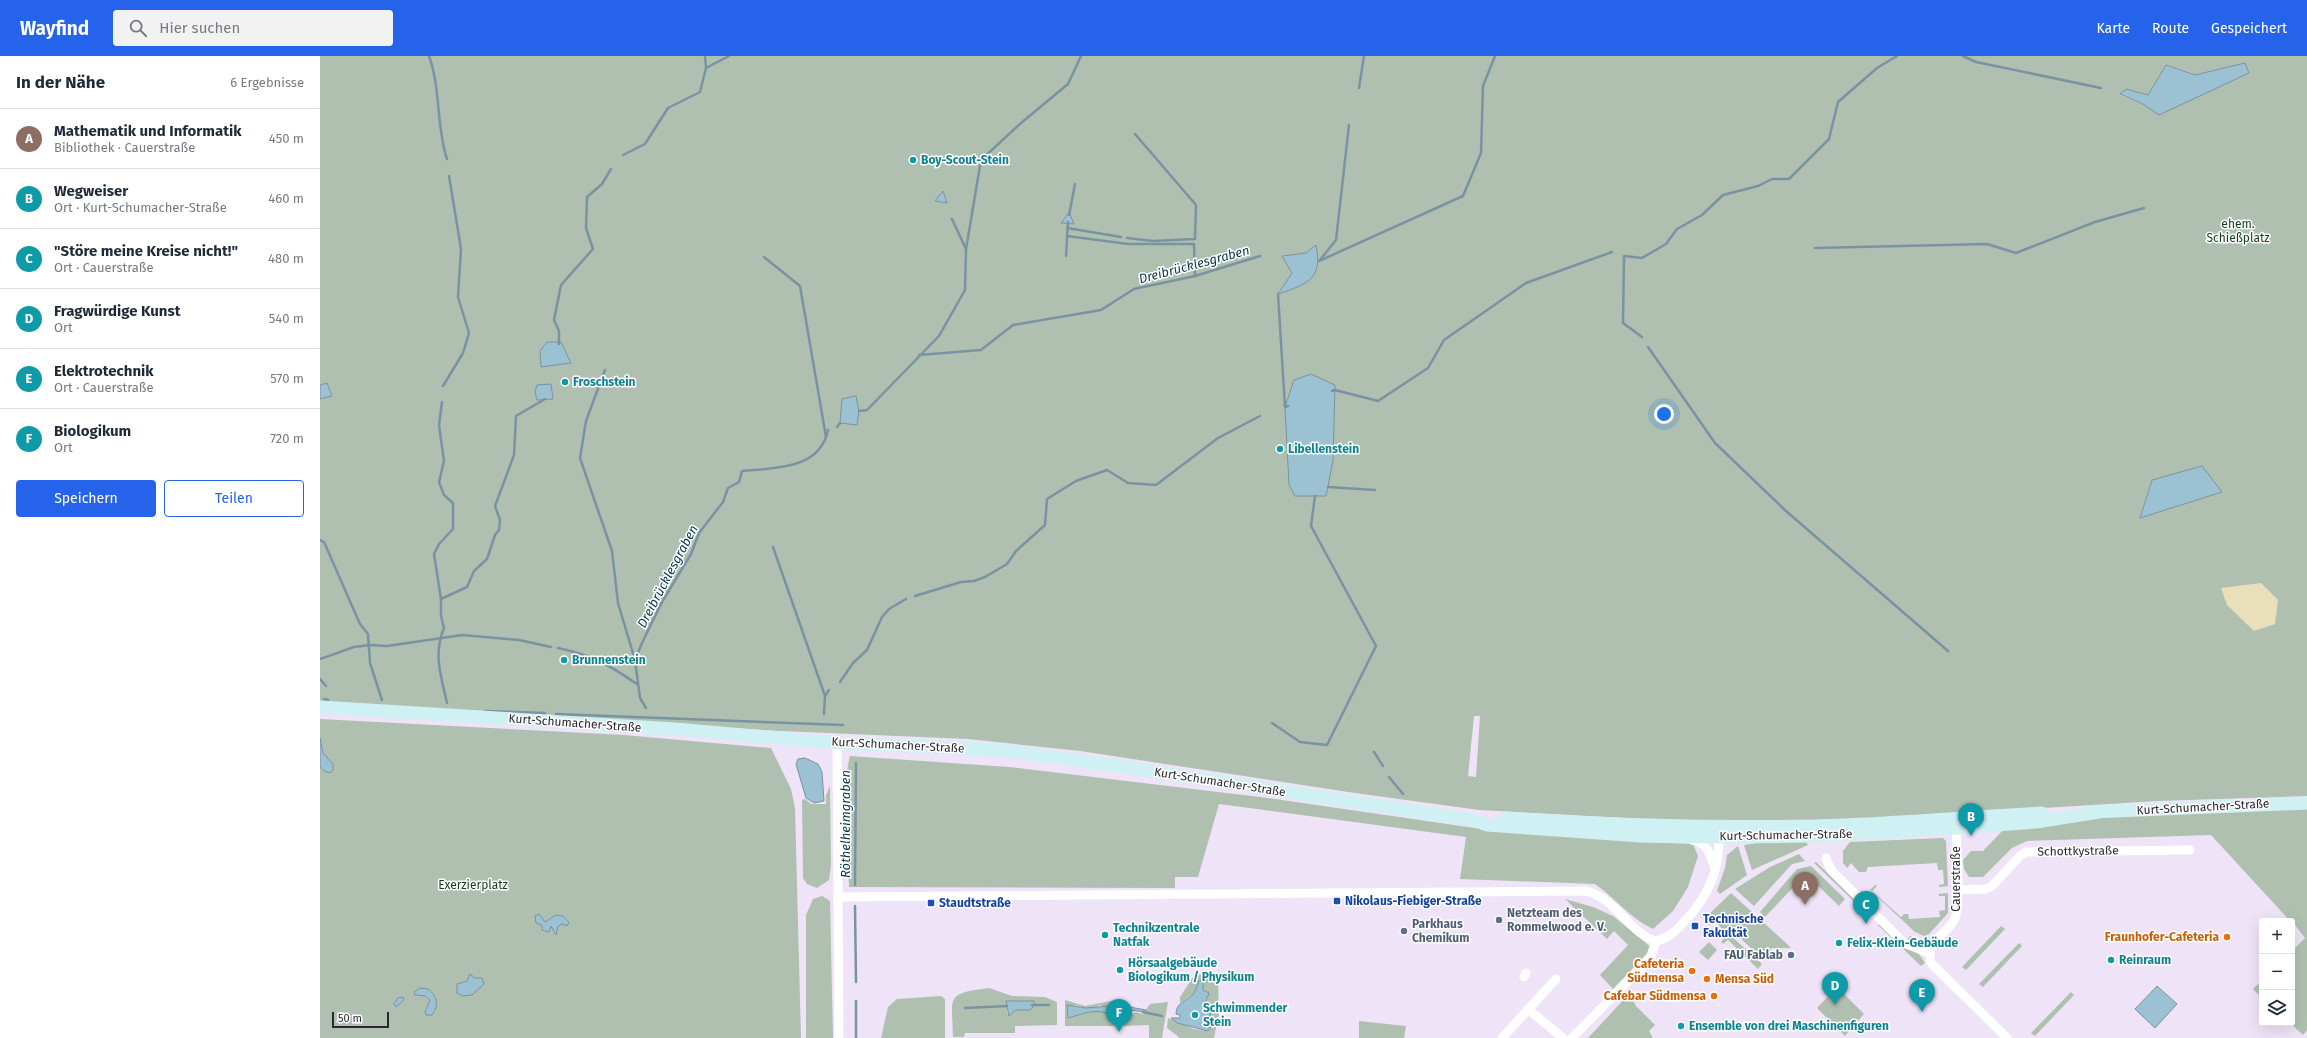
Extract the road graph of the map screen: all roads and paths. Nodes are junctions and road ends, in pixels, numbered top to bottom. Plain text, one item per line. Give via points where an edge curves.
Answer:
1 (320, 707) edge
2 (837, 743) junction
3 (2307, 803) edge
4 (1473, 820) junction
5 (1956, 823) junction
6 (1719, 832) junction
7 (1680, 836) junction
8 (2190, 850) dead end
9 (1826, 858) dead end
10 (1716, 869) junction
11 (1957, 890) junction
12 (838, 897) junction
13 (1656, 941) junction
14 (1928, 954) junction
15 (1555, 981) dead end
16 (1524, 1011) junction
17 (838, 1038) edge
18 (1502, 1038) edge
19 (1563, 1038) edge
20 (1572, 1038) edge
21 (2007, 1038) edge

1 - 2 main road, Kurt-Schumacher-Straße via 675,729
2 - 4 main road, Kurt-Schumacher-Straße via 961,748 1042,755
2 - 12 street
3 - 5 main road, Kurt-Schumacher-Straße via 2053,812
4 - 6 main road, Kurt-Schumacher-Straße via 1485,817
4 - 7 main road, Kurt-Schumacher-Straße via 1487,825 1549,831
5 - 6 main road, Kurt-Schumacher-Straße via 1819,836
5 - 11 street, Cauerstraße
6 - 7 main road, Kurt-Schumacher-Straße
6 - 10 street
7 - 10 street via 1700,842 1709,850
8 - 11 street, Schottkystraße via 2026,852 1992,886 1986,889
9 - 14 street via 1831,870 1904,943
10 - 13 street via 1709,891 1697,908 1672,935
11 - 14 street, Cauerstraße via 1955,918 1930,945
12 - 13 street via 1587,891 1600,895 1645,936
12 - 17 street
13 - 20 street via 1651,956 1642,967
14 - 21 street via 1940,975
15 - 16 street
16 - 18 street
16 - 19 street

